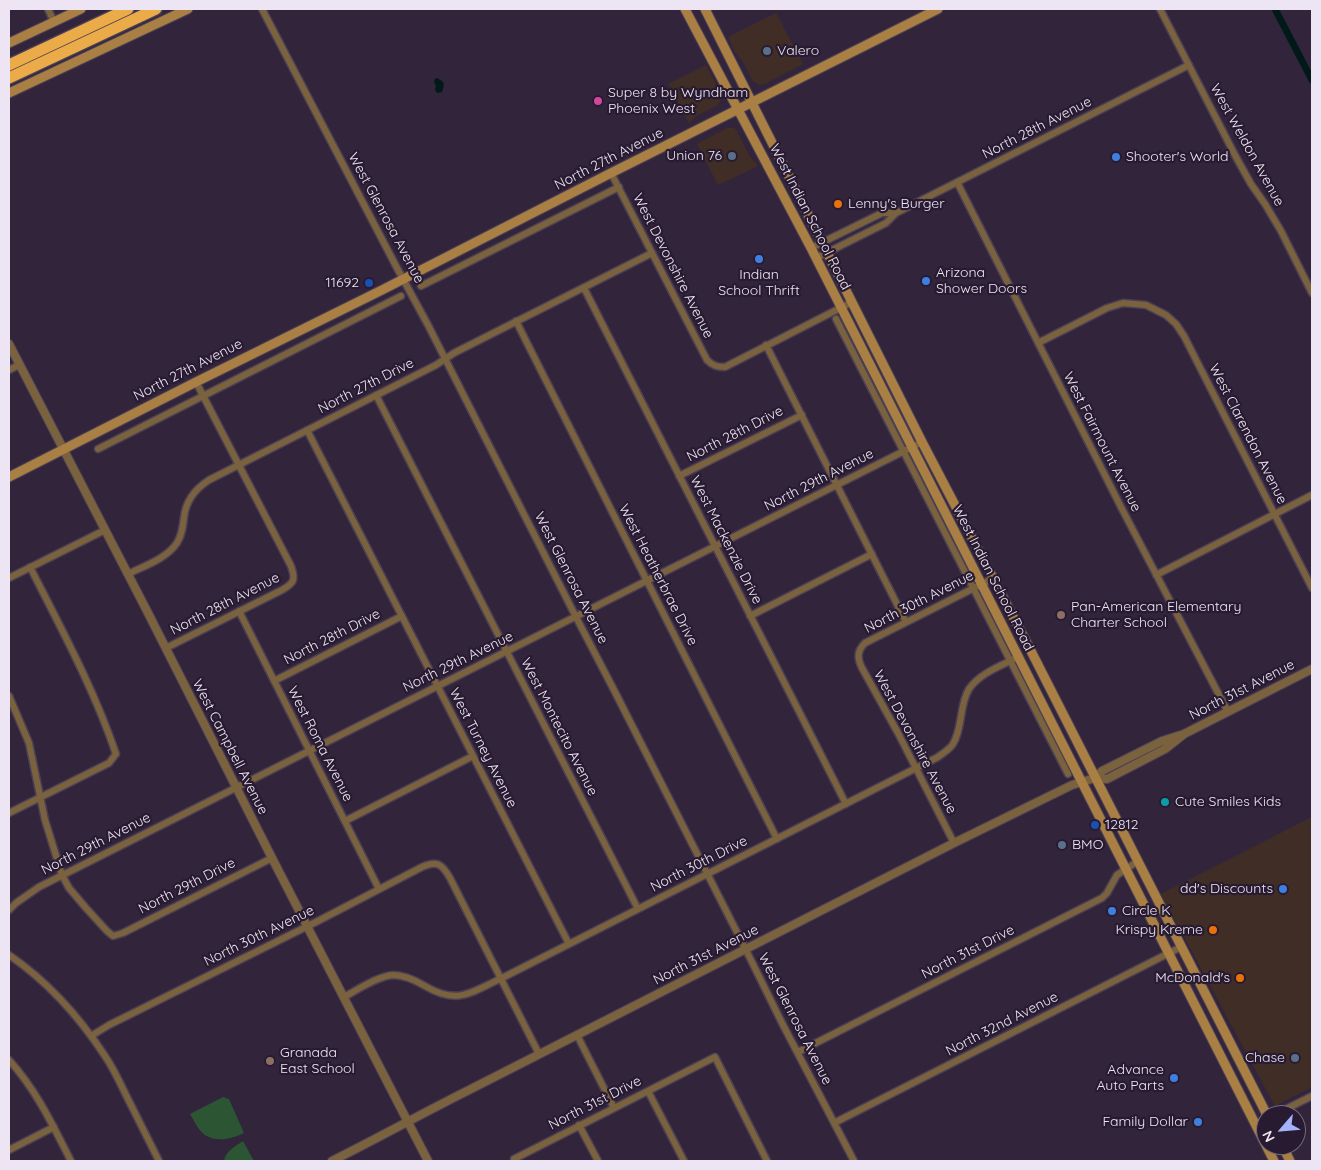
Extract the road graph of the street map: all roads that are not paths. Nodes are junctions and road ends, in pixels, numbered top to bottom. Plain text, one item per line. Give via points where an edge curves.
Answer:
1 (48, 9) edge
2 (81, 9) edge
3 (112, 9) edge
4 (128, 9) edge
5 (140, 9) edge
6 (156, 9) edge
7 (188, 9) edge
8 (262, 9) edge
9 (685, 9) edge
10 (705, 9) edge
11 (938, 9) edge
12 (1160, 9) edge
13 (54, 22) junction
14 (9, 43) edge
15 (9, 58) edge
16 (9, 65) edge
17 (1189, 65) junction
18 (9, 71) edge
19 (9, 78) edge
20 (9, 93) edge
21 (752, 102) junction
22 (738, 110) junction
23 (611, 173) junction
24 (957, 182) junction
25 (618, 187) junction
26 (896, 213) junction
27 (822, 242) junction
28 (811, 248) junction
29 (827, 252) junction
30 (652, 253) junction
31 (816, 258) junction
32 (428, 266) junction
33 (404, 279) junction
34 (434, 279) junction
35 (422, 286) dead end
36 (584, 288) junction
37 (382, 290) junction
38 (1312, 293) edge
39 (401, 296) dead end
40 (852, 302) junction
41 (388, 303) junction
42 (841, 308) junction
43 (836, 319) dead end
44 (516, 321) junction
45 (1038, 343) junction
46 (9, 344) edge
47 (766, 345) junction
48 (445, 359) junction
49 (19, 364) junction
50 (9, 370) edge
51 (196, 382) junction
52 (376, 395) junction
53 (203, 396) junction
54 (802, 415) junction
55 (308, 430) junction
56 (922, 442) junction
57 (63, 449) junction
58 (98, 449) dead end
59 (908, 449) junction
60 (238, 465) junction
61 (679, 476) junction
62 (9, 477) edge
63 (837, 485) junction
64 (1312, 495) edge
65 (1275, 514) junction
66 (105, 530) junction
67 (715, 546) junction
68 (872, 554) junction
69 (30, 567) junction
70 (128, 574) junction
71 (1156, 575) junction
72 (9, 578) edge
73 (994, 578) junction
74 (647, 581) junction
75 (977, 587) junction
76 (1312, 588) edge
77 (239, 611) junction
78 (402, 616) junction
79 (750, 616) junction
80 (576, 617) junction
81 (906, 622) junction
82 (166, 648) junction
83 (859, 651) joint
84 (507, 652) junction
85 (1014, 659) junction
86 (1312, 668) edge
87 (274, 681) junction
88 (438, 686) junction
89 (9, 696) edge
90 (1228, 712) junction
91 (309, 751) junction
92 (473, 756) junction
93 (916, 769) junction
94 (1068, 774) dead end
95 (1095, 778) junction
96 (1081, 783) junction
97 (237, 787) junction
98 (41, 797) junction
99 (846, 804) junction
100 (9, 813) edge
101 (345, 821) junction
102 (777, 839) junction
103 (954, 843) junction
104 (272, 858) junction
105 (1138, 861) junction
106 (1125, 869) junction
107 (707, 874) junction
108 (62, 875) junction
109 (379, 889) junction
110 (638, 909) junction
111 (9, 910) edge
112 (307, 926) junction
113 (569, 944) junction
114 (1181, 947) junction
115 (745, 948) junction
116 (1168, 953) junction
117 (9, 955) edge
118 (500, 979) junction
119 (344, 997) junction
120 (578, 1035) junction
121 (91, 1036) junction
122 (798, 1052) junction
123 (539, 1054) junction
124 (9, 1060) edge
125 (648, 1091) junction
126 (1312, 1096) edge
127 (1262, 1105) edge
128 (1294, 1105) edge
129 (614, 1108) junction
130 (408, 1122) junction
131 (834, 1123) junction
132 (1255, 1124) joint
133 (579, 1126) junction
134 (54, 1127) junction
135 (9, 1150) edge
136 (514, 1160) edge
137 (71, 1161) edge
138 (159, 1161) edge
139 (332, 1161) edge
140 (428, 1161) edge
141 (598, 1161) edge
142 (684, 1161) edge
143 (768, 1161) edge
144 (854, 1161) edge
145 (1274, 1161) edge

1 - 13 street
2 - 13 main road
3 - 15 highway
4 - 16 highway
5 - 18 highway
6 - 19 highway
7 - 20 main road
8 - 33 street, West Glenrosa Avenue
9 - 22 main road, West Indian School Road
10 - 21 main road, West Indian School Road
11 - 21 main road, North 27th Avenue
12 - 17 street, West Weldon Avenue
13 - 14 main road
17 - 24 street, North 28th Avenue
17 - 38 street, West Weldon Avenue
21 - 22 main road, North 27th Avenue
21 - 27 main road, West Indian School Road
22 - 23 main road, North 27th Avenue
22 - 28 main road, West Indian School Road
23 - 25 street, West Devonshire Avenue
23 - 32 main road, North 27th Avenue
24 - 26 street, North 28th Avenue
24 - 45 street, West Fairmount Avenue
25 - 30 street, West Devonshire Avenue
25 - 34 street, North 27th Avenue
26 - 27 street, North 28th Avenue via 882,214
26 - 29 street, North 28th Avenue via 886,223
27 - 28 street, North 28th Avenue
27 - 29 main road, West Indian School Road
28 - 31 main road, West Indian School Road
29 - 31 street, North 28th Avenue
29 - 40 main road, West Indian School Road
30 - 36 street, North 27th Drive
30 - 47 street, West Devonshire Avenue via 710,364 726,367
31 - 42 main road, West Indian School Road
32 - 33 main road, North 27th Avenue
32 - 34 street
33 - 37 main road, North 27th Avenue
33 - 48 street, West Glenrosa Avenue
34 - 35 street, North 27th Avenue
36 - 44 street, North 27th Drive
36 - 61 street, West Mackenzie Drive
37 - 41 street
37 - 51 main road, North 27th Avenue
39 - 41 street
40 - 42 street
40 - 56 main road, West Indian School Road
41 - 53 street
42 - 47 street
42 - 59 main road, West Indian School Road
43 - 59 street, West Indian School Road
44 - 48 street, North 27th Drive
44 - 74 street, West Heatherbrae Drive
45 - 65 street, West Clarendon Avenue via 1123,303 1146,305 1166,315 1184,336
45 - 71 street, West Fairmount Avenue
46 - 49 street, West Campbell Avenue
47 - 54 street
48 - 52 street, North 27th Drive
48 - 80 street, West Glenrosa Avenue
49 - 50 street
49 - 57 street, West Campbell Avenue
51 - 53 street
51 - 57 main road, North 27th Avenue
52 - 55 street, North 27th Drive
52 - 84 street, West Montecito Avenue
53 - 58 street
53 - 60 street
54 - 61 street, North 28th Drive
54 - 63 street
55 - 60 street, North 27th Drive
55 - 78 street, West Turney Avenue
56 - 59 street, North 29th Avenue
56 - 73 main road, West Indian School Road
57 - 62 main road, North 27th Avenue
57 - 66 street, West Campbell Avenue
59 - 63 street, North 29th Avenue
59 - 75 main road, West Indian School Road
60 - 70 street, North 27th Drive via 209,480 190,497 180,537 170,551
60 - 77 street, North 28th Avenue via 294,574 293,582 287,587
61 - 67 street, West Mackenzie Drive
63 - 67 street, North 29th Avenue
63 - 68 street
64 - 65 street
65 - 71 street
65 - 76 street, West Clarendon Avenue
66 - 69 street
66 - 70 street, West Campbell Avenue
67 - 74 street, North 29th Avenue
67 - 79 street, West Mackenzie Drive
68 - 79 street
68 - 81 street
69 - 72 street
69 - 98 street via 81,666 116,754 109,763
70 - 82 street, West Campbell Avenue
71 - 90 street, West Fairmount Avenue
73 - 75 street, North 30th Avenue
73 - 95 main road, West Indian School Road
74 - 80 street, North 29th Avenue
74 - 102 street, West Heatherbrae Drive
75 - 81 street, North 30th Avenue
75 - 85 main road, West Indian School Road
77 - 82 street, North 28th Avenue
77 - 87 street, West Roma Avenue
78 - 87 street, North 28th Drive
78 - 88 street, West Turney Avenue
79 - 99 street, West Mackenzie Drive
80 - 84 street, North 29th Avenue
80 - 107 street, West Glenrosa Avenue
81 - 83 street, North 30th Avenue via 865,643
82 - 97 street, West Campbell Avenue
83 - 93 street, West Devonshire Avenue via 859,662
84 - 88 street, North 29th Avenue
84 - 110 street, West Montecito Avenue
85 - 93 street, North 30th Drive via 985,674 969,690 952,746
85 - 94 street, West Indian School Road
85 - 96 main road, West Indian School Road
86 - 90 street, North 31st Avenue
87 - 91 street, West Roma Avenue
88 - 91 street, North 29th Avenue
88 - 92 street, West Turney Avenue
89 - 98 street via 29,743
90 - 95 street, North 31st Avenue via 1107,779
91 - 97 street, North 29th Avenue
91 - 101 street, West Roma Avenue
92 - 101 street
92 - 113 street, West Turney Avenue
93 - 99 street, North 30th Drive
93 - 103 street, West Devonshire Avenue
95 - 96 street, North 31st Avenue
95 - 105 main road, West Indian School Road
96 - 103 street, North 31st Avenue
96 - 106 main road, West Indian School Road
97 - 104 street, West Campbell Avenue
97 - 108 street, North 29th Avenue
98 - 100 street
98 - 108 street
99 - 102 street, North 30th Drive
101 - 109 street, West Roma Avenue
102 - 107 street, North 30th Drive
103 - 115 street, North 31st Avenue
104 - 108 street, North 29th Drive via 113,936 69,888
104 - 112 street, West Campbell Avenue
105 - 106 street, North 31st Drive
105 - 114 main road, West Indian School Road
106 - 116 main road, West Indian School Road
106 - 122 street, North 31st Drive via 1117,875 1102,898
107 - 110 street, North 30th Drive
107 - 115 street, West Glenrosa Avenue
108 - 111 street, North 29th Avenue via 39,886
109 - 112 street, North 30th Avenue
109 - 118 street, North 30th Avenue via 427,865 440,865 450,878
110 - 113 street, North 30th Drive
112 - 119 street, West Campbell Avenue
112 - 121 street, North 30th Avenue
113 - 118 street, North 30th Drive
114 - 116 street, North 32nd Avenue
114 - 127 main road, West Indian School Road
115 - 120 street, North 31st Avenue
115 - 122 street, West Glenrosa Avenue
116 - 131 street, North 32nd Avenue
116 - 132 main road, West Indian School Road
117 - 121 street via 37,976
118 - 119 street, North 30th Drive via 463,996 453,996 437,993 407,977 392,975
118 - 123 street
119 - 130 street, West Campbell Avenue
120 - 123 street, North 31st Avenue
120 - 129 street
121 - 138 street via 116,1074
122 - 131 street, West Glenrosa Avenue
123 - 130 street, North 31st Avenue
124 - 134 street via 32,1088
125 - 129 street, North 31st Drive
125 - 142 street
125 - 143 street, North 31st Drive via 715,1057
126 - 128 street
129 - 133 street, North 31st Drive
130 - 139 street, North 31st Avenue
130 - 140 street, West Campbell Avenue
131 - 144 street, West Glenrosa Avenue
132 - 145 main road, West Indian School Road
133 - 136 street, North 31st Drive
133 - 141 street
134 - 135 street
134 - 137 street

